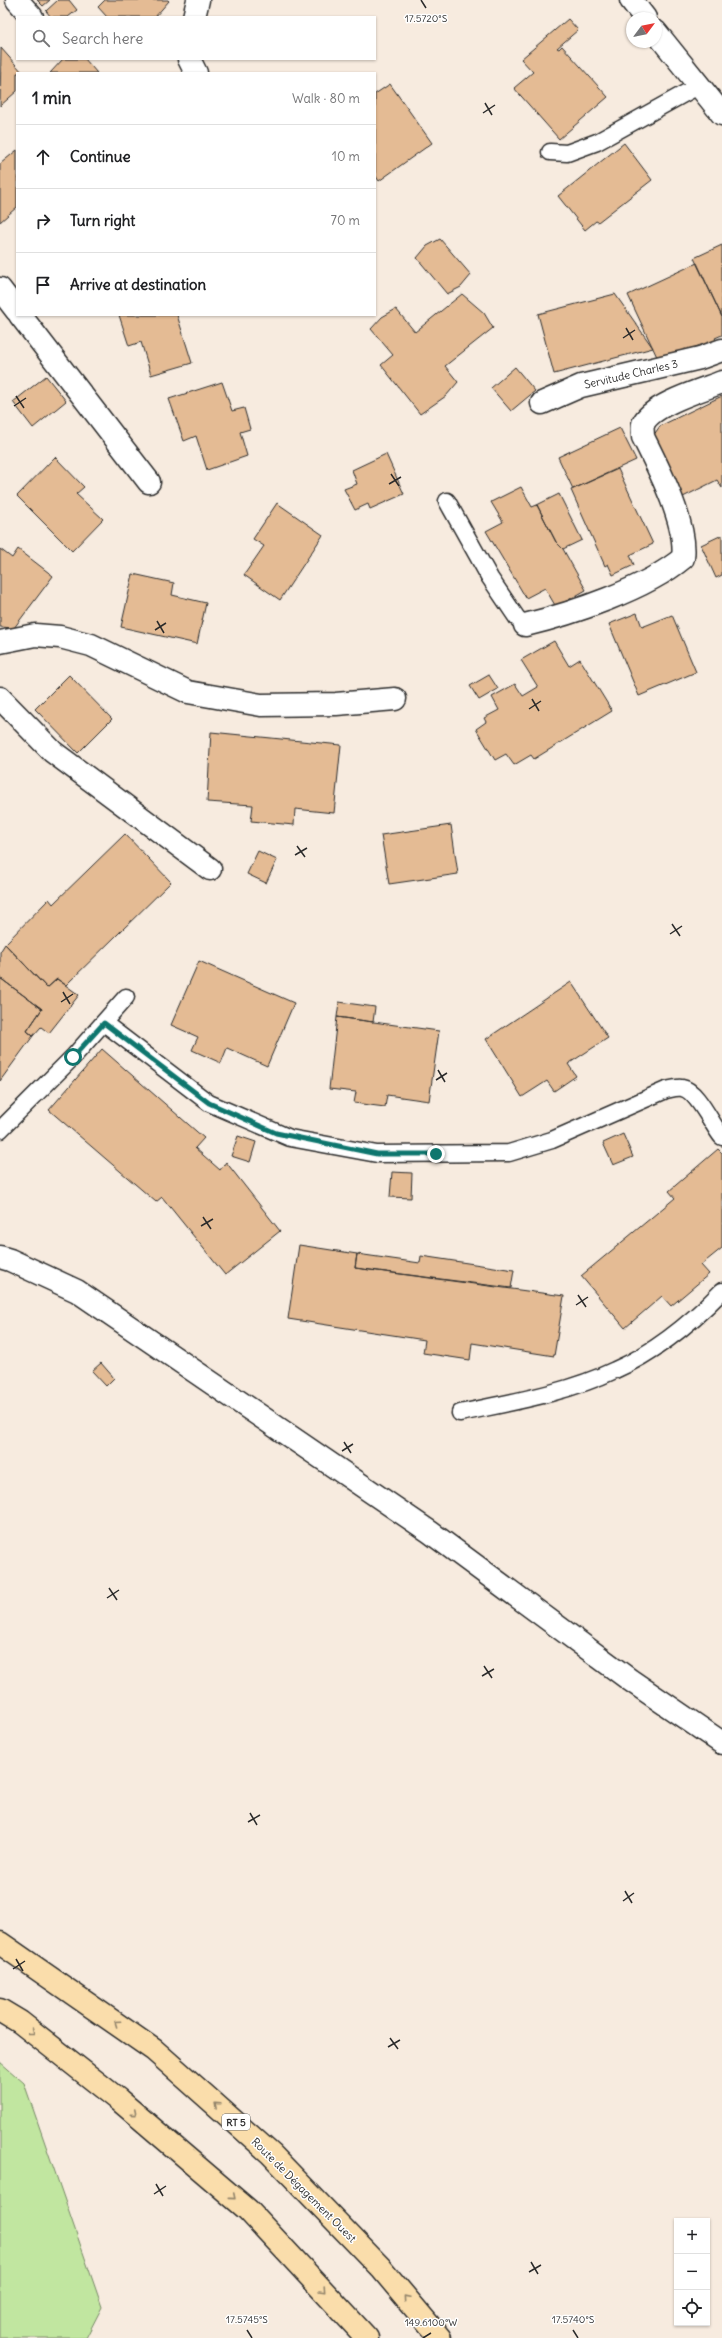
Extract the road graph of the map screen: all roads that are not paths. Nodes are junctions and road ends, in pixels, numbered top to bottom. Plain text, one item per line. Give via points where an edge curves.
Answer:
1 (16, 0) edge
2 (198, 0) edge
3 (631, 0) edge
4 (640, 12) edge
5 (31, 16) edge
6 (194, 16) edge
7 (662, 40) edge
8 (190, 60) edge
9 (196, 72) edge
10 (698, 86) junction
11 (722, 114) edge
12 (550, 152) dead end
13 (0, 289) edge
14 (16, 310) edge
15 (21, 316) edge
16 (722, 350) edge
17 (722, 382) edge
18 (542, 403) dead end
19 (149, 482) dead end
20 (447, 501) dead end
21 (525, 625) joint
22 (0, 642) edge
23 (0, 698) edge
24 (395, 699) dead end
25 (210, 869) dead end
26 (126, 998) dead end
27 (104, 1023) junction
28 (0, 1130) edge
29 (722, 1137) edge
30 (0, 1258) edge
31 (722, 1291) edge
32 (460, 1413) dead end
33 (722, 1743) edge
34 (0, 1943) edge
35 (0, 2010) edge
36 (367, 2338) edge
37 (440, 2338) edge

1 - 5 street
2 - 6 street
3 - 4 street
7 - 10 street
8 - 9 street
10 - 11 street
10 - 12 lane via 596,142 567,153
13 - 14 street
15 - 19 street
16 - 18 street, Servitude Charles 3 via 700,358 581,386
17 - 21 street via 667,404 651,414 643,425 643,437 679,518 685,546 683,558 670,569 649,580 562,616
20 - 21 lane via 490,578 517,618
22 - 24 street via 35,635 60,636 91,645 188,692 261,705 336,704
23 - 25 street via 53,752
26 - 27 lane
27 - 28 lane
27 - 29 lane via 209,1103 290,1138 377,1154 509,1153 552,1140 666,1090 678,1088 684,1088 694,1094
30 - 33 street via 10,1260 83,1296 430,1532 630,1680
31 - 32 lane via 679,1331 617,1370 546,1394
37 -> 34 highway, Route de Dégagement Ouest / RT 5 via 381,2268 272,2154 154,2050
35 -> 36 highway via 20,2022 119,2100 248,2210

